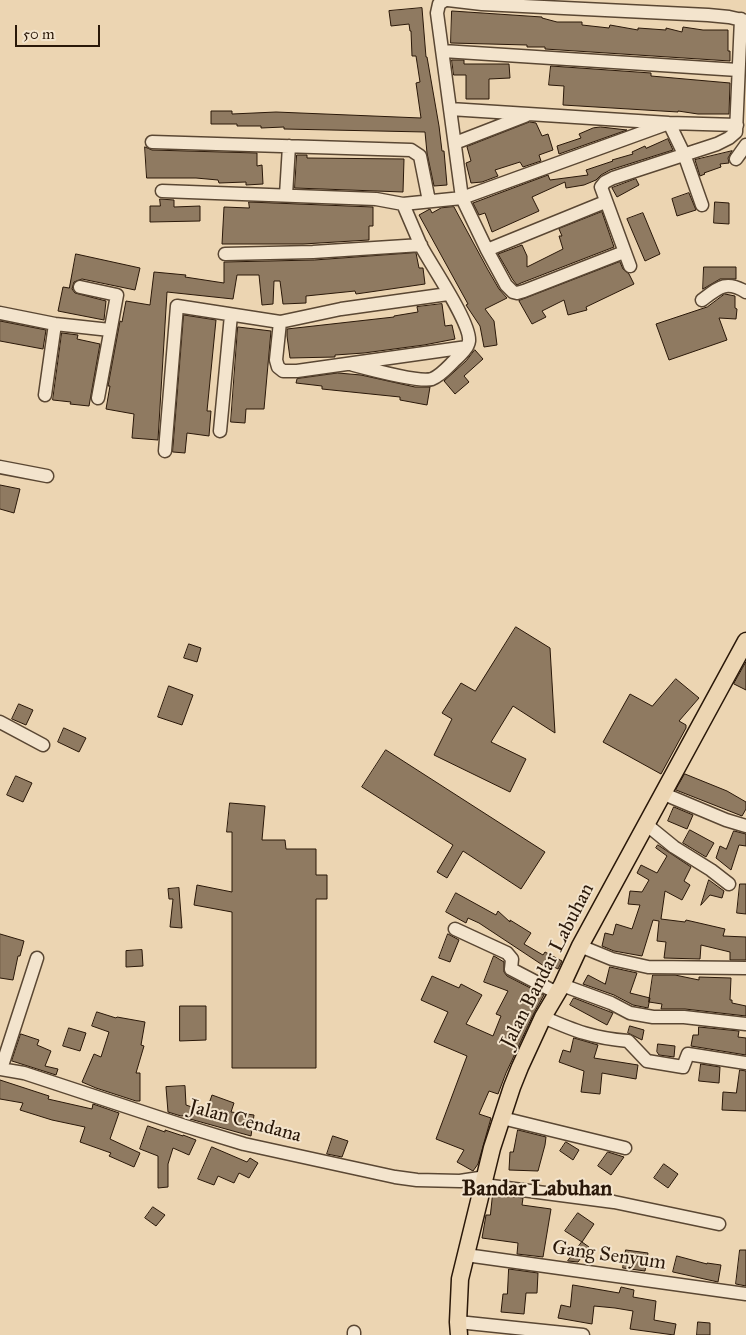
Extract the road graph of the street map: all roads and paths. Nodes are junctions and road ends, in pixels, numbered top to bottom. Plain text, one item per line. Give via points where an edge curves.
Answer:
1 (447, 0) edge
2 (743, 20) edge
3 (443, 51) junction
4 (738, 70) junction
5 (450, 108) junction
6 (528, 115) junction
7 (669, 123) junction
8 (740, 131) edge
9 (152, 142) dead end
10 (455, 143) junction
11 (746, 145) edge
12 (289, 146) junction
13 (684, 154) junction
14 (736, 159) dead end
15 (162, 190) dead end
16 (286, 195) junction
17 (462, 198) junction
18 (429, 201) junction
19 (605, 202) junction
20 (403, 204) junction
21 (702, 205) dead end
22 (421, 244) junction
23 (487, 250) junction
24 (624, 252) junction
25 (225, 254) dead end
26 (630, 266) dead end
27 (80, 287) dead end
28 (746, 292) edge
29 (448, 294) junction
30 (702, 300) dead end
31 (0, 313) edge
32 (231, 315) junction
33 (280, 322) junction
34 (55, 324) junction
35 (110, 330) junction
36 (467, 347) junction
37 (350, 364) junction
38 (45, 395) dead end
39 (98, 398) dead end
40 (220, 431) dead end
41 (165, 451) dead end
42 (0, 467) edge
43 (48, 476) dead end
44 (746, 641) edge
45 (0, 722) edge
46 (43, 745) dead end
47 (664, 794) junction
48 (647, 825) junction
49 (746, 826) edge
50 (729, 884) dead end
51 (456, 929) dead end
52 (580, 946) junction
53 (37, 958) dead end
54 (746, 968) edge
55 (559, 989) junction
56 (543, 1017) junction
57 (746, 1024) edge
58 (746, 1063) edge
59 (1, 1069) edge
60 (502, 1118) junction
61 (625, 1148) dead end
62 (485, 1181) junction
63 (719, 1224) dead end
64 (466, 1255) junction
65 (746, 1294) edge
66 (458, 1329) edge
67 (583, 1335) edge

1 - 2 street via 699,14
1 - 3 street via 438,8
2 - 4 street
3 - 4 street
3 - 5 street
4 - 8 street
5 - 6 street
5 - 10 street
6 - 7 street
6 - 10 street
7 - 8 street
7 - 13 street
7 - 17 street
8 - 13 street via 717,144
9 - 12 street
10 - 17 street
11 - 14 street
12 - 16 street
12 - 18 street via 411,150 420,156
13 - 19 street via 608,180 601,187
13 - 21 street
15 - 16 street
16 - 20 street via 376,199
17 - 18 street
17 - 23 street
18 - 20 street
19 - 23 street
19 - 24 street
20 - 22 street
22 - 25 street
22 - 29 street
23 - 24 street via 510,290 517,293
24 - 26 street
27 - 35 street via 117,295
28 - 30 street via 736,286 723,286
29 - 33 street via 341,309
29 - 36 street via 466,329
31 - 34 street
32 - 33 street
32 - 40 street
32 - 41 street via 177,306
33 - 37 street via 276,360 283,371
34 - 35 street
34 - 38 street
35 - 39 street
36 - 37 street
36 - 37 street via 437,377 426,380
42 - 43 street
44 - 47 main road, Jalan Bandar Labuhan
45 - 46 street
47 - 48 main road, Jalan Bandar Labuhan
47 - 49 street
48 - 50 street
48 - 52 main road, Jalan Bandar Labuhan
51 - 55 street via 512,956 511,969 515,972
52 - 54 street via 612,959 648,967
52 - 55 main road, Jalan Bandar Labuhan
53 - 59 street
55 - 56 main road, Jalan Bandar Labuhan
55 - 57 street via 653,1018
56 - 58 street via 579,1033 628,1041 647,1061 683,1067 688,1054
56 - 60 main road, Jalan Bandar Labuhan
59 - 62 street, Jalan Cendana via 24,1073 244,1144 395,1177
60 - 61 street
60 - 62 main road, Jalan Bandar Labuhan
62 - 63 street, Jalan Cendana via 614,1202
62 - 64 main road, Jalan Bandar Labuhan
64 - 65 street, Gang Senyum
64 - 66 main road, Jalan Bandar Labuhan via 460,1279
66 - 67 street

